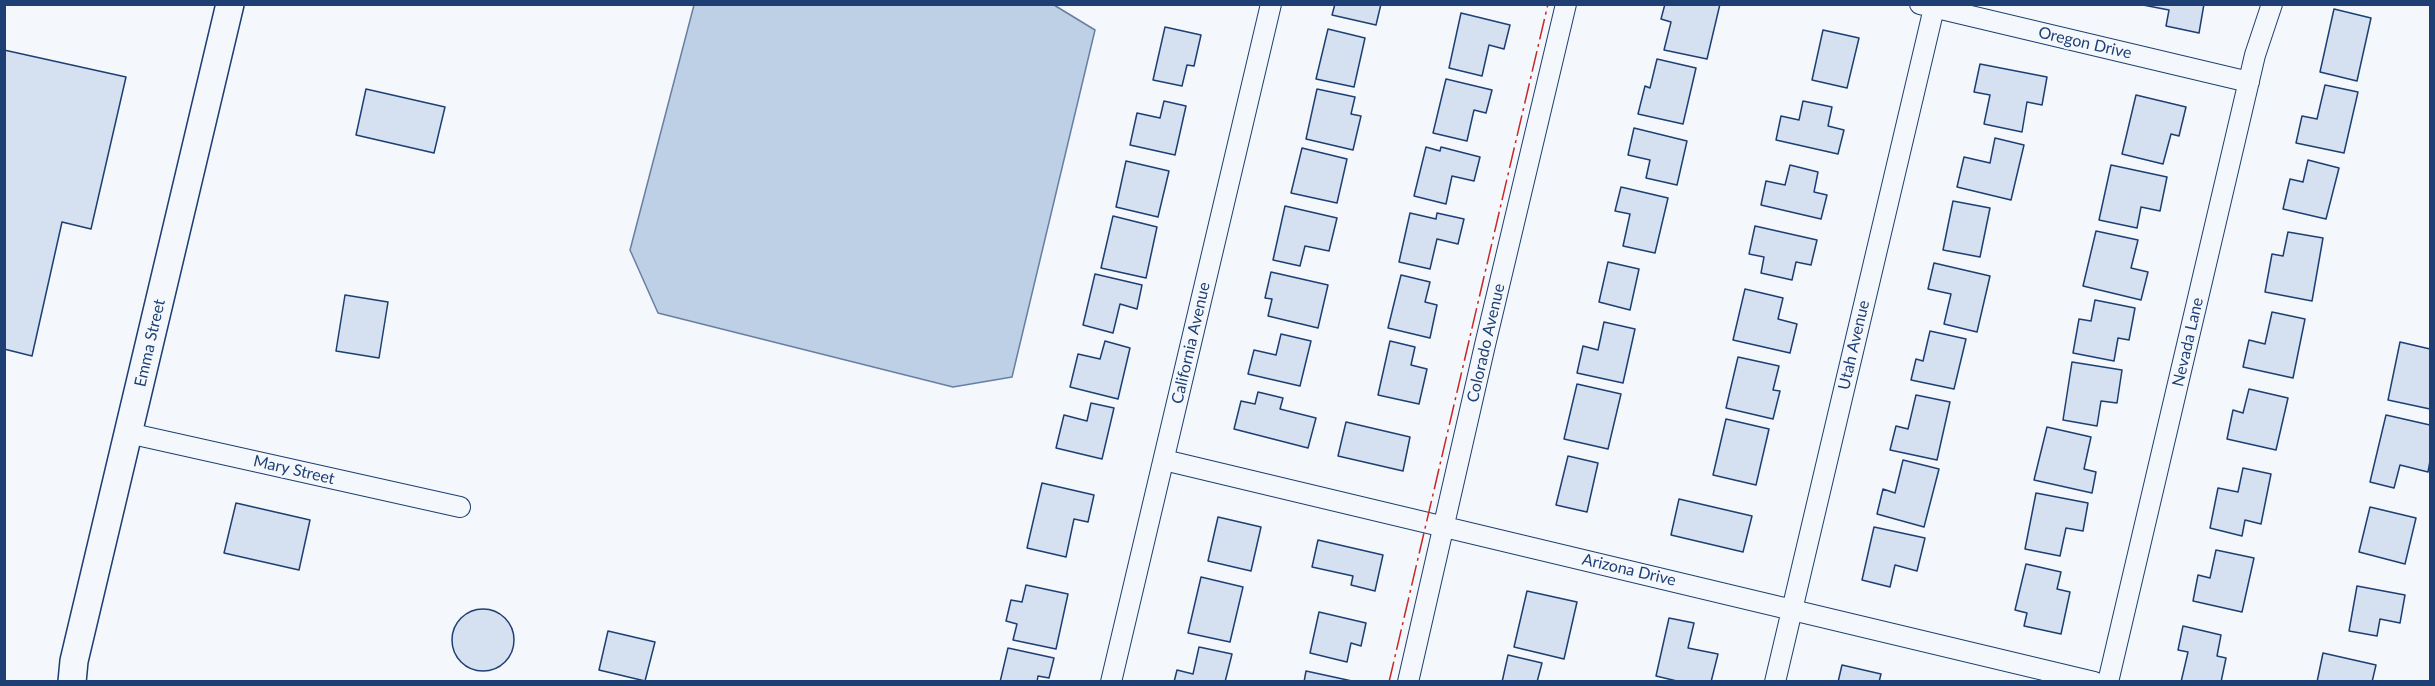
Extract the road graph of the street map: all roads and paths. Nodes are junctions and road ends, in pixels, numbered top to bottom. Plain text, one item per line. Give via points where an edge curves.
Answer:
1 (230, 4) edge
2 (1271, 4) edge
3 (1566, 4) edge
4 (2272, 4) edge
5 (1927, 6) edge
6 (2249, 82) junction
7 (128, 433) junction
8 (1164, 460) junction
9 (460, 507) dead end
10 (1444, 526) junction
11 (1792, 609) junction
12 (72, 681) edge
13 (1111, 681) edge
14 (1408, 681) edge
15 (1775, 681) edge
16 (2094, 681) edge
17 (2108, 681) edge

1 - 7 street, Emma Street
2 - 8 street, California Avenue
3 - 10 street, Colorado Avenue
4 - 6 street, Nevada Lane
5 - 6 street, Oregon Drive
5 - 11 street, Utah Avenue
6 - 17 street, Nevada Lane
7 - 9 street, Mary Street
7 - 12 street, Emma Street
8 - 10 street, Arizona Drive
8 - 13 street, California Avenue
10 - 11 street, Arizona Drive
10 - 14 street, Colorado Avenue
11 - 15 street, Utah Avenue
11 - 16 street, Arizona Drive

